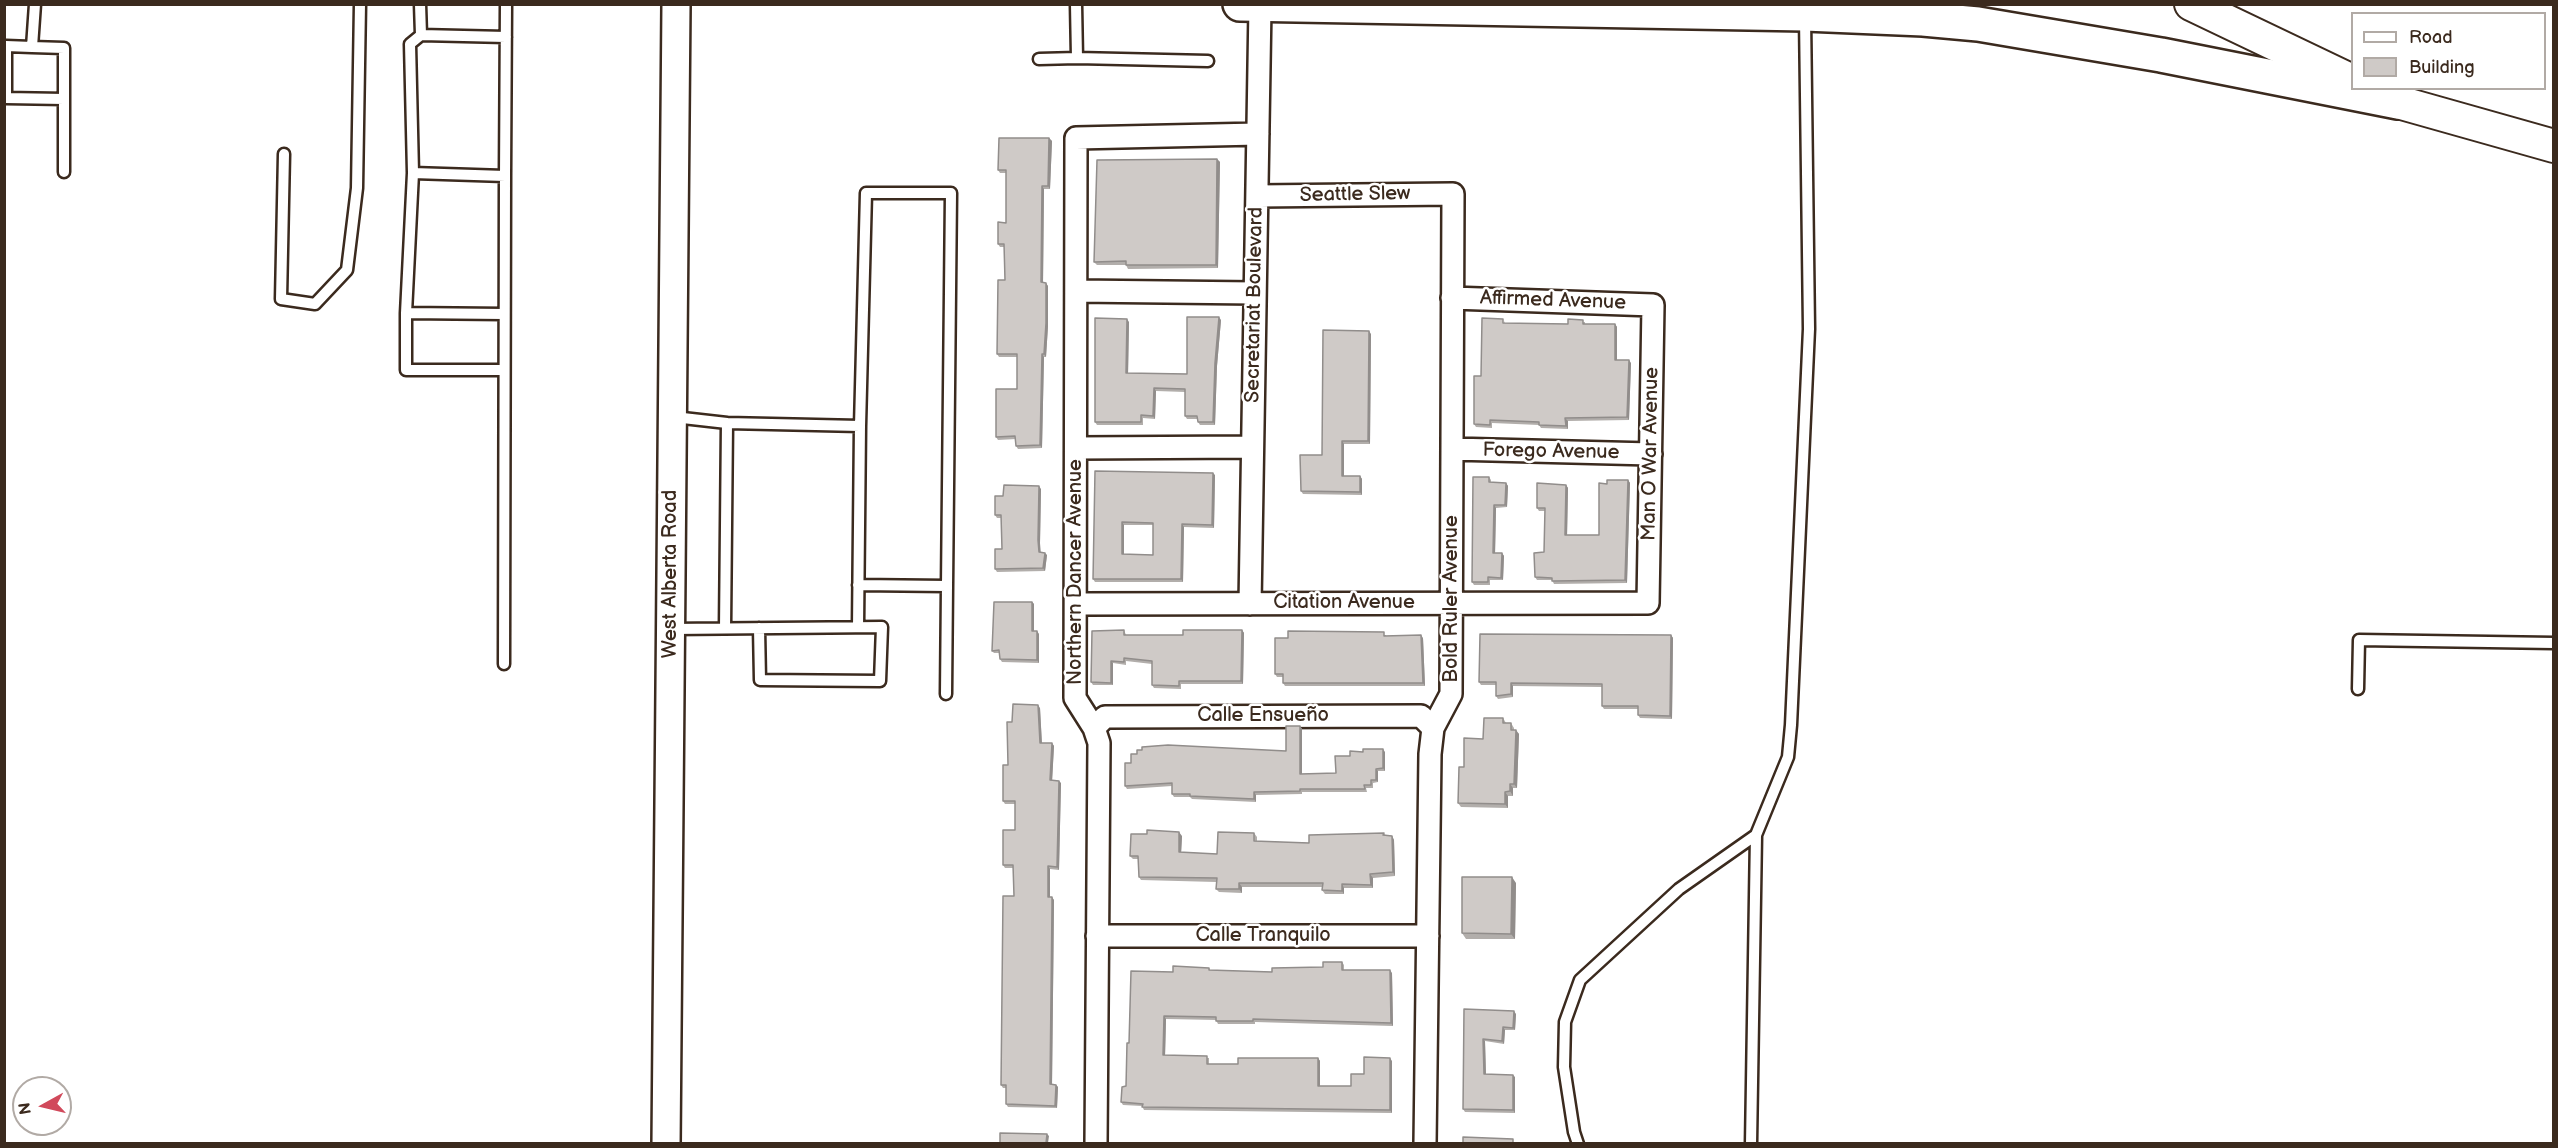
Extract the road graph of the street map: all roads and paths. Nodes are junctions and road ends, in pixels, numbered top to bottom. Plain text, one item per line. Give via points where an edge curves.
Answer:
1 (35, 4) edge
2 (360, 4) edge
3 (420, 4) edge
4 (506, 4) edge
5 (676, 4) edge
6 (1076, 4) edge
7 (2016, 4) edge
8 (2191, 4) edge
9 (1250, 5) edge
10 (1805, 9) edge
11 (1978, 24) junction
12 (421, 35) junction
13 (506, 37) junction
14 (32, 47) junction
15 (1077, 58) junction
16 (1039, 59) dead end
17 (1208, 61) dead end
18 (2351, 81) edge
19 (2351, 89) edge
20 (2357, 90) edge
21 (2384, 95) edge
22 (64, 99) junction
23 (1258, 134) junction
24 (2553, 146) edge
25 (284, 154) dead end
26 (64, 172) dead end
27 (413, 173) junction
28 (505, 176) junction
29 (1453, 194) joint
30 (1257, 196) junction
31 (1076, 291) junction
32 (1255, 293) junction
33 (1452, 298) junction
34 (1653, 305) joint
35 (406, 313) junction
36 (504, 314) junction
37 (504, 370) junction
38 (672, 417) junction
39 (727, 423) junction
40 (860, 426) junction
41 (1252, 447) junction
42 (1077, 448) junction
43 (1452, 449) junction
44 (1651, 454) junction
45 (858, 585) junction
46 (947, 586) junction
47 (1452, 603) junction
48 (1648, 603) joint
49 (1077, 604) junction
50 (1250, 604) junction
51 (858, 627) junction
52 (725, 628) junction
53 (759, 628) junction
54 (670, 629) junction
55 (2553, 643) edge
56 (504, 664) dead end
57 (2358, 689) dead end
58 (946, 694) dead end
59 (1094, 728) junction
60 (1433, 728) junction
61 (1756, 835) junction
62 (1098, 936) junction
63 (1428, 936) junction
64 (666, 1143) edge
65 (1096, 1143) edge
66 (1425, 1143) edge
67 (1578, 1143) edge
68 (1751, 1143) edge

1 - 14 lane
2 - 25 lane via 357,188 347,270 315,304 281,299
3 - 12 lane
4 - 13 lane
5 - 38 street, West Alberta Road
6 - 15 lane
7 - 11 main road
8 - 18 main road
9 - 10 main road
9 - 23 street, Secretariat Boulevard
10 - 11 main road
10 - 61 lane via 1809,329 1791,725 1788,757
11 - 19 main road
12 - 13 lane
12 - 27 lane via 410,44
13 - 28 lane
14 - 22 lane via 64,48
14 - 22 lane via 6,46 6,98
15 - 16 lane
15 - 17 lane
20 - 21 main road
21 - 24 main road
22 - 26 lane
23 - 30 street, Secretariat Boulevard
23 - 31 street, Northern Dancer Avenue via 1076,138
27 - 28 lane
27 - 35 lane
28 - 36 lane
29 - 30 street, Seattle Slew
29 - 33 street, Bold Ruler Avenue
30 - 32 street, Secretariat Boulevard
31 - 32 street
31 - 42 street, Northern Dancer Avenue
32 - 41 street, Secretariat Boulevard
33 - 34 street, Affirmed Avenue
33 - 43 street, Bold Ruler Avenue
34 - 44 street, Man O War Avenue
35 - 36 lane
35 - 37 lane via 406,370
36 - 37 lane
37 - 56 lane
38 - 39 lane
38 - 54 street, West Alberta Road
39 - 40 lane
39 - 52 lane
40 - 45 lane
40 - 46 lane via 866,193 951,193
41 - 42 street
41 - 50 street, Secretariat Boulevard
42 - 49 street, Northern Dancer Avenue
43 - 44 street, Forego Avenue
43 - 47 street, Bold Ruler Avenue
44 - 48 street, Man O War Avenue
45 - 46 lane
45 - 51 lane
46 - 58 lane
47 - 48 street, Citation Avenue
47 - 50 street, Citation Avenue
47 - 60 street, Bold Ruler Avenue via 1451,694
49 - 50 street, Citation Avenue
49 - 59 street, Northern Dancer Avenue via 1075,698
51 - 53 lane
51 - 53 lane via 882,627 880,681 760,680
52 - 53 lane
52 - 54 lane
54 - 64 street, West Alberta Road
55 - 57 lane via 2359,640
59 - 60 street, Calle Ensueño via 1105,717 1421,716
59 - 62 street, Northern Dancer Avenue via 1099,743
60 - 63 street, Bold Ruler Avenue
61 - 67 lane via 1679,888 1580,980 1565,1022 1564,1067
61 - 68 lane
62 - 63 street, Calle Tranquilo
62 - 65 street, Northern Dancer Avenue
63 - 66 street, Bold Ruler Avenue

